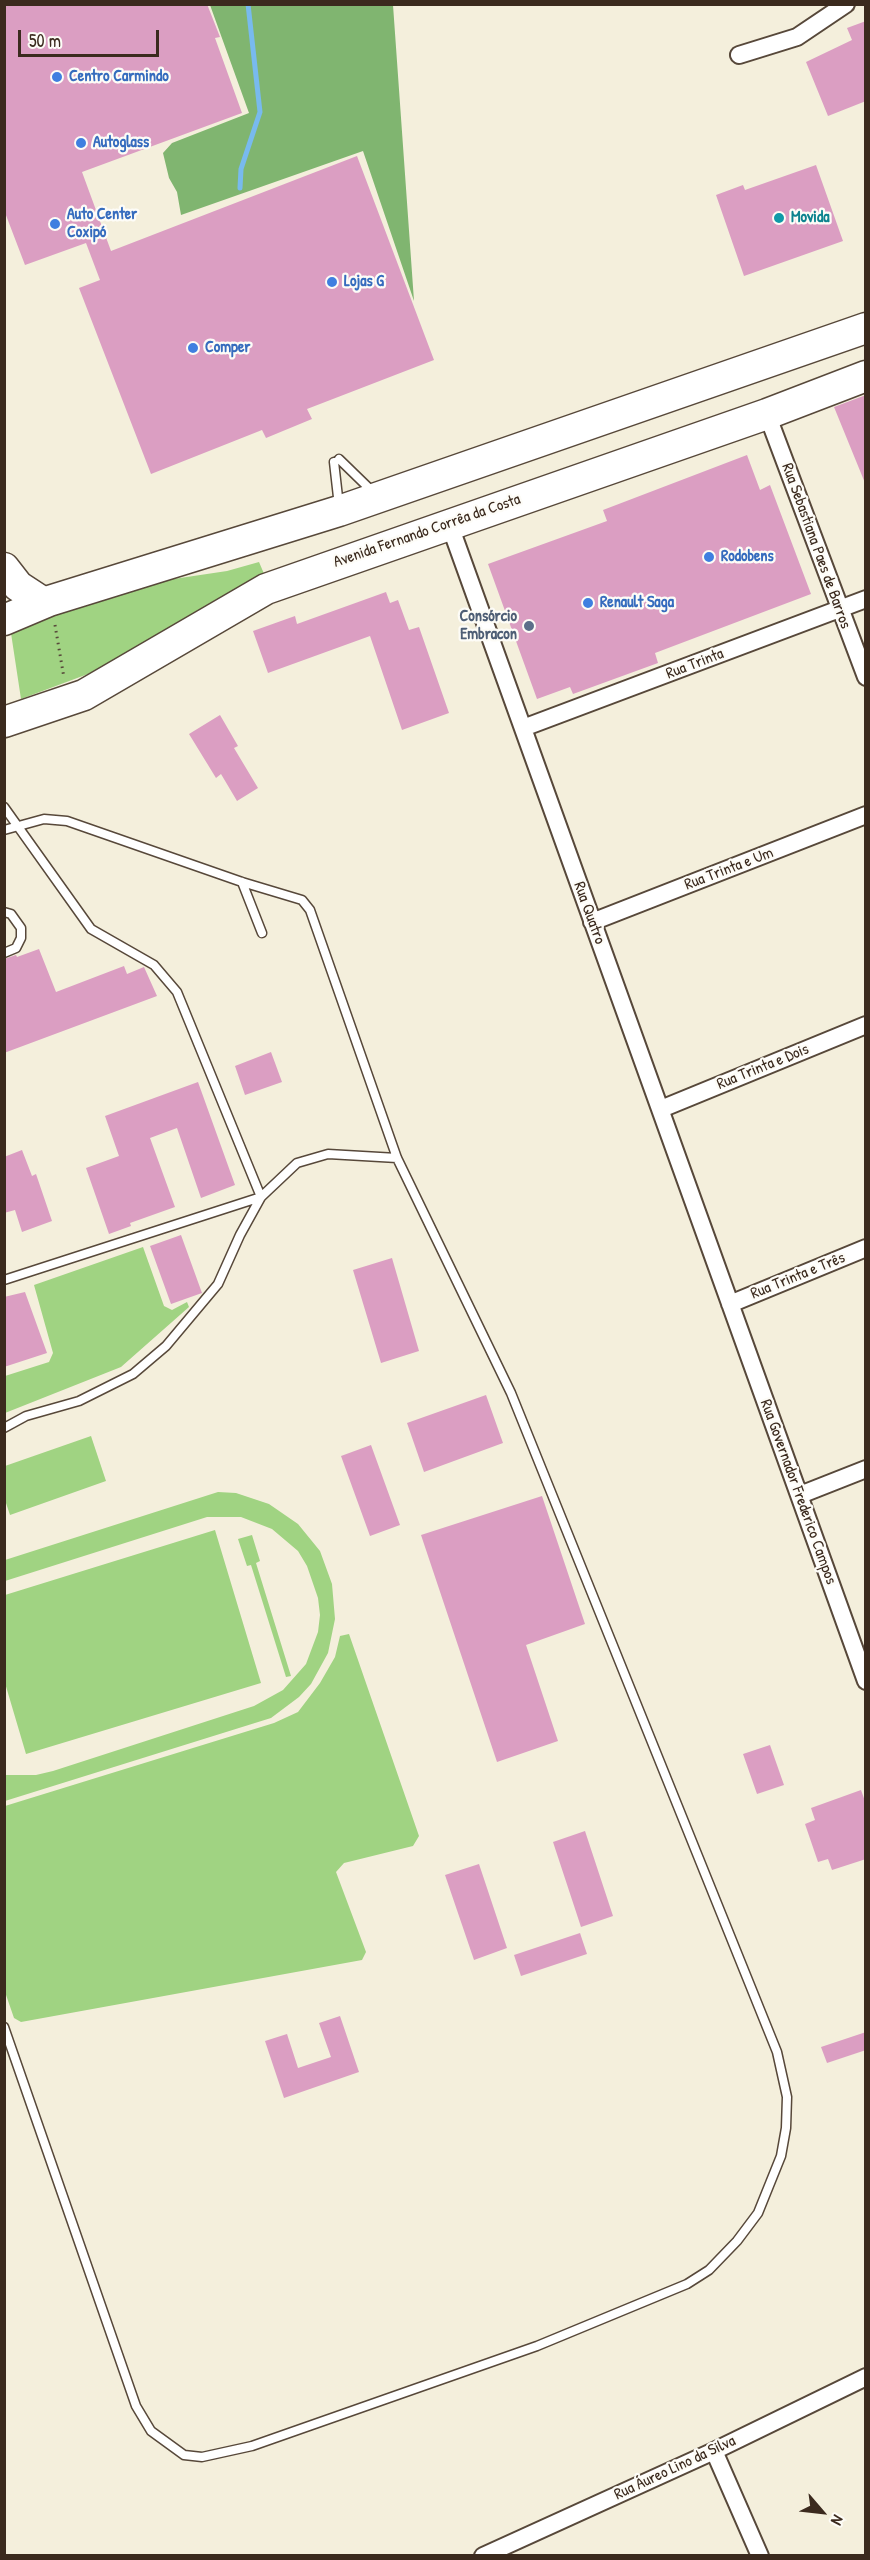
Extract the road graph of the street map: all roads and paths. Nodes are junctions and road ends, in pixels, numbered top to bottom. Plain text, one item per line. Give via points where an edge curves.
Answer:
1 (846, 4) edge
2 (739, 55) dead end
3 (866, 328) edge
4 (866, 376) edge
5 (767, 414) junction
6 (379, 497) junction
7 (339, 511) junction
8 (449, 523) junction
9 (4, 568) edge
10 (866, 598) edge
11 (840, 610) junction
12 (49, 613) junction
13 (4, 620) edge
14 (866, 677) edge
15 (64, 681) dead end
16 (4, 722) edge
17 (524, 728) junction
18 (4, 807) edge
19 (866, 815) edge
20 (17, 825) junction
21 (4, 830) edge
22 (242, 882) junction
23 (4, 912) edge
24 (592, 922) junction
25 (262, 933) dead end
26 (4, 953) edge
27 (866, 1025) edge
28 (661, 1110) junction
29 (397, 1158) junction
30 (261, 1197) junction
31 (866, 1248) edge
32 (4, 1280) edge
33 (730, 1304) junction
34 (4, 1428) edge
35 (866, 1469) edge
36 (800, 1496) junction
37 (866, 1681) edge
38 (4, 2027) edge
39 (866, 2377) edge
40 (714, 2451) junction
41 (483, 2556) edge
42 (760, 2556) edge

1 - 2 street via 797,37
3 - 6 highway
4 - 5 highway, Avenida Fernando Corrêa da Costa
5 - 8 highway, Avenida Fernando Corrêa da Costa
5 - 11 street, Rua Sebastiana Paes de Barros
6 - 7 highway
6 - 7 lane via 336,461
7 - 12 highway
8 - 16 highway, Avenida Fernando Corrêa da Costa via 266,589 84,695
8 - 17 street, Rua Quatro
9 - 12 highway
10 - 11 street, Rua Trinta
11 - 14 street, Rua Sebastiana Paes de Barros
11 - 17 street, Rua Trinta
12 - 13 highway
12 - 15 path
17 - 24 street, Rua Quatro
18 - 20 lane
19 - 24 street, Rua Trinta e Um
20 - 21 lane
20 - 22 lane via 44,819 67,821
20 - 30 lane via 91,929 154,965 177,992
22 - 25 lane
22 - 29 lane via 302,900 310,910
23 - 26 lane via 11,914 21,928 21,938 16,948
24 - 28 street, Rua Quatro
27 - 28 street, Rua Trinta e Dois
28 - 33 street, Rua Quatro
29 - 30 lane via 328,1154 297,1163
29 - 38 lane via 511,1393 777,2052 787,2097 786,2128 782,2156 771,2186 758,2213 737,2241 709,2270 687,2284 537,2346 252,2446 202,2457 184,2455 151,2431 136,2406
30 - 32 lane
30 - 34 lane via 218,1284 166,1346 133,1374 79,1401 26,1416
31 - 33 street, Rua Trinta e Três
33 - 36 street, Rua Governador Frederico Campos
35 - 36 street
36 - 37 street, Rua Governador Frederico Campos
39 - 40 street, Rua Áureo Lino da Silva
40 - 41 street, Rua Áureo Lino da Silva
40 - 42 street

